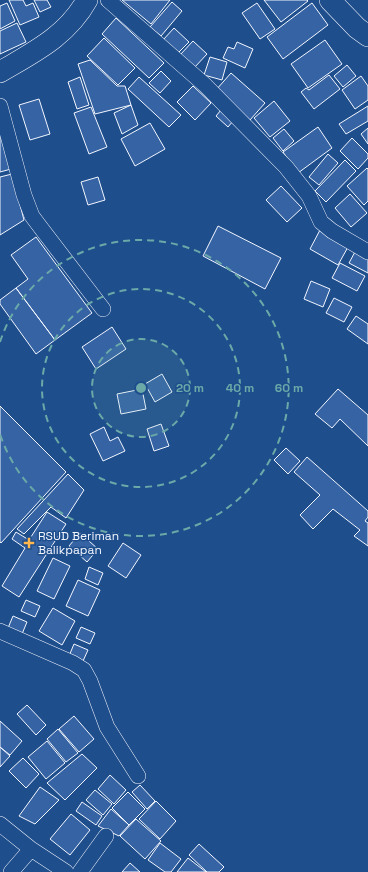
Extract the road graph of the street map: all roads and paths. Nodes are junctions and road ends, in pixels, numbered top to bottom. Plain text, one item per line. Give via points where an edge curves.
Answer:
1 (87, 0) edge
2 (108, 0) edge
3 (330, 0) edge
4 (368, 36) edge
5 (0, 72) edge
6 (0, 106) edge
7 (368, 252) edge
8 (103, 309) dead end
9 (0, 631) edge
10 (138, 776) dead end
11 (0, 824) edge
12 (106, 836) dead end
13 (31, 849) junction
14 (11, 872) edge
15 (66, 872) edge
16 (80, 872) edge

1 - 5 main road via 80,12 57,36
2 - 7 street via 204,85 286,166 309,196 321,222
3 - 4 main road
6 - 8 street via 32,216
9 - 10 street via 84,670 107,727
11 - 13 street
12 - 16 street
13 - 14 street
13 - 15 street

